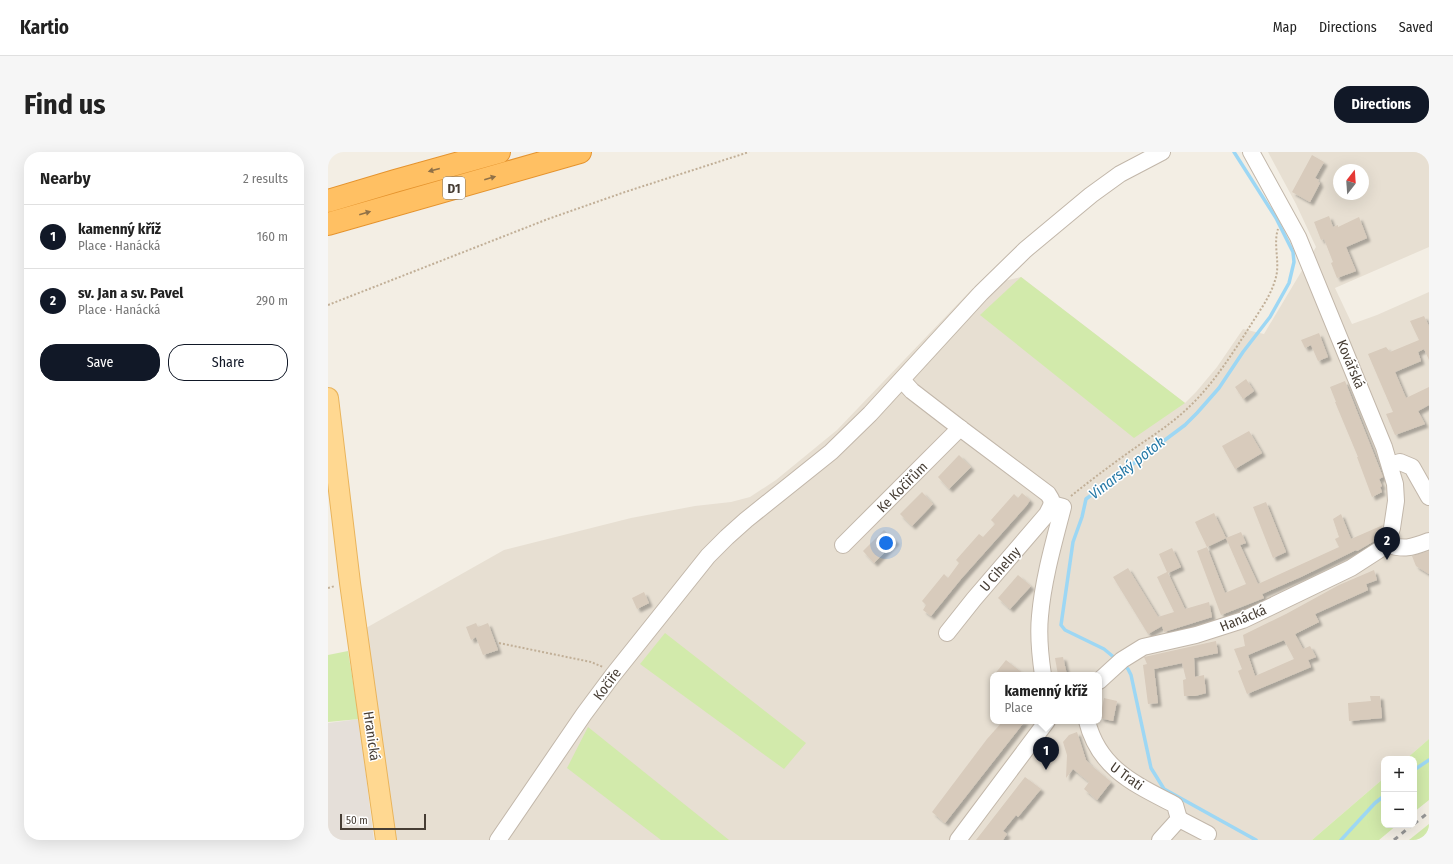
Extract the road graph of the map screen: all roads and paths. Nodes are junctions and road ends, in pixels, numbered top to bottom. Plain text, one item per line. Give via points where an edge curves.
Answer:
1 (499, 152) edge
2 (580, 152) edge
3 (749, 152) edge
4 (1162, 152) edge
5 (1251, 152) edge
6 (328, 202) edge
7 (328, 224) edge
8 (1278, 229) dead end
9 (328, 305) edge
10 (902, 380) junction
11 (328, 398) edge
12 (960, 428) junction
13 (1390, 465) junction
14 (1429, 497) edge
15 (1057, 506) junction
16 (1429, 541) edge
17 (1385, 544) junction
18 (843, 545) dead end
19 (947, 634) dead end
20 (499, 643) dead end
21 (1043, 672) edge
22 (613, 675) junction
23 (1102, 677) edge
24 (1046, 724) edge
25 (1088, 724) edge
26 (1179, 819) junction
27 (1208, 834) dead end
28 (386, 840) edge
29 (498, 840) edge
30 (958, 840) edge
31 (1160, 840) edge

1 -> 6 highway, D1 via 395,180
7 -> 2 highway, D1
3 - 9 path via 548,219
4 - 10 street, Kočíře via 1126,170 1103,186 1025,250 990,284
5 - 13 street, Kovářská via 1298,237
8 - 15 path via 1276,271 1272,288 1212,382 1179,416
10 - 12 street via 912,391
10 - 22 street, Kočíře via 831,452 746,520 708,556
11 - 28 main road, Hranická
12 - 15 street via 1048,494
12 - 18 street, Ke Kočiřům
13 - 14 street via 1400,462 1412,467
13 - 17 street, Kovářská via 1396,501 1392,528
15 - 19 street, U Cihelny via 1047,514
15 - 21 street via 1040,617 1039,643
16 - 17 street via 1405,549
17 - 23 street, Hanácká via 1351,568 1243,620 1196,635 1143,646
20 - 22 path via 591,662
22 - 29 street, Kočíře
24 - 30 street
25 - 26 street, U Trati via 1101,752 1111,766 1175,805
26 - 27 street
26 - 31 street

